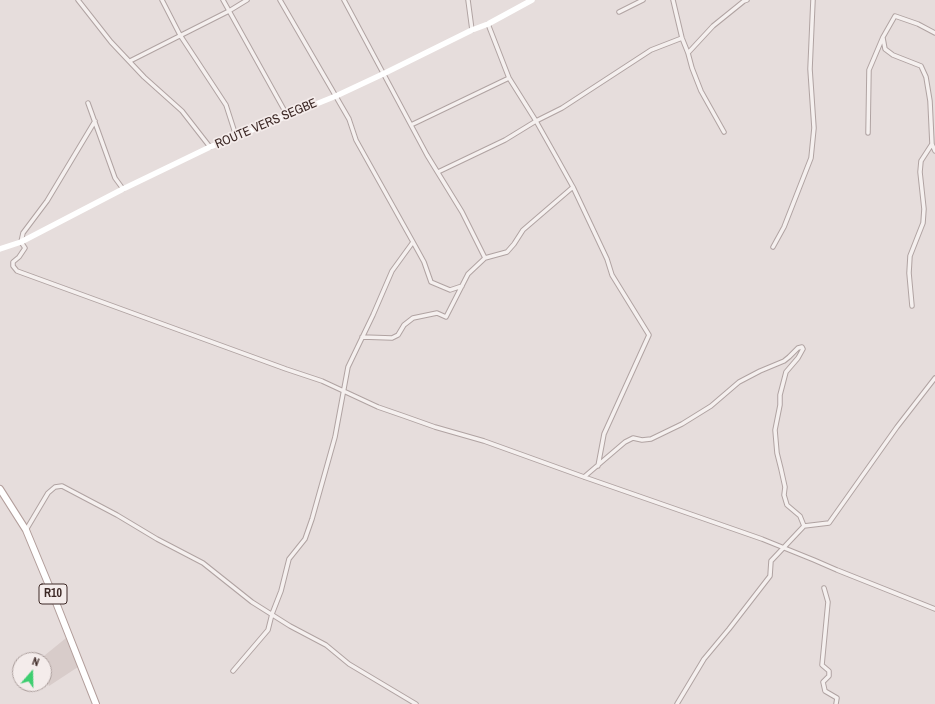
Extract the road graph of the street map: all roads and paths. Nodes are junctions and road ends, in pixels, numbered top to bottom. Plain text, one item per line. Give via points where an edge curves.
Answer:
1 (78, 0) edge
2 (162, 0) edge
3 (223, 0) edge
4 (247, 0) edge
5 (280, 0) edge
6 (344, 0) edge
7 (468, 0) edge
8 (532, 0) edge
9 (643, 0) edge
10 (673, 0) edge
11 (747, 0) edge
12 (812, 0) edge
13 (229, 11) junction
14 (619, 12) dead end
15 (488, 24) junction
16 (472, 30) junction
17 (935, 33) edge
18 (180, 35) junction
19 (883, 37) junction
20 (682, 38) junction
21 (688, 53) junction
22 (130, 61) junction
23 (383, 74) junction
24 (509, 78) junction
25 (336, 96) junction
26 (88, 103) dead end
27 (287, 115) junction
28 (95, 121) junction
29 (536, 121) junction
30 (411, 125) junction
31 (724, 132) dead end
32 (868, 133) dead end
33 (236, 136) junction
34 (932, 144) junction
35 (210, 147) junction
36 (935, 151) edge
37 (438, 172) junction
38 (573, 187) junction
39 (123, 189) junction
40 (22, 242) junction
41 (413, 242) junction
42 (773, 247) dead end
43 (0, 249) edge
44 (485, 258) junction
45 (462, 286) junction
46 (912, 306) dead end
47 (362, 337) junction
48 (935, 378) edge
49 (344, 390) junction
50 (598, 466) junction
51 (584, 477) junction
52 (0, 489) edge
53 (804, 526) junction
54 (26, 530) junction
55 (783, 548) junction
56 (824, 588) dead end
57 (935, 609) edge
58 (272, 614) junction
59 (233, 671) dead end
60 (96, 704) edge
61 (416, 704) edge
62 (677, 704) edge
63 (836, 704) edge

1 - 22 street via 111,42
2 - 18 street
3 - 13 street
4 - 13 street
5 - 25 street
6 - 23 street
7 - 16 street
8 - 15 main road, ROUTE VERS SEGBE
9 - 14 street
10 - 20 street
11 - 21 street via 713,26
12 - 42 street via 810,69 814,128 811,158 784,227
13 - 18 street
13 - 27 street
15 - 16 main road, ROUTE VERS SEGBE
15 - 24 street
16 - 23 main road, ROUTE VERS SEGBE
17 - 19 street via 895,16
18 - 22 street
18 - 33 street via 226,105
19 - 32 street via 869,70
19 - 34 street via 885,49 893,55 921,66 930,101
20 - 21 street
20 - 29 street via 651,50 562,108
21 - 31 street via 701,91
22 - 35 street via 182,111
23 - 25 main road, ROUTE VERS SEGBE
23 - 30 street
24 - 29 street
24 - 30 street
25 - 27 main road, ROUTE VERS SEGBE
25 - 41 street via 349,119 356,140
26 - 28 street
27 - 33 main road, ROUTE VERS SEGBE
28 - 39 street via 115,178
28 - 40 street via 47,201 23,233
29 - 37 street via 505,140
29 - 38 street
30 - 37 street
33 - 35 main road, ROUTE VERS SEGBE
34 - 36 street
34 - 46 street via 921,161 924,208 923,223 910,256
35 - 39 main road, ROUTE VERS SEGBE
37 - 44 street
38 - 44 street via 523,230 507,252
38 - 50 street via 612,274 648,335 604,434
39 - 40 main road, ROUTE VERS SEGBE
40 - 43 main road, ROUTE VERS SEGBE
40 - 49 street via 25,248 12,266 17,271
41 - 45 street via 431,282 450,290
41 - 47 street via 392,271
44 - 45 street via 468,274
45 - 47 street via 446,317 437,313 412,318 398,335 392,338
47 - 49 street via 348,367
48 - 53 street via 829,523
49 - 51 street via 378,407 435,427 484,440
49 - 58 street via 335,437 312,519 305,539 288,559 281,591
50 - 51 street
50 - 53 street via 624,442 633,438 651,438 682,424 710,406 739,382 784,361 802,347 798,358 786,372 775,430 787,505 800,516
51 - 55 street
52 - 54 main road, R10
53 - 55 street
54 - 58 street via 48,493 55,486 62,486 203,563 252,602
54 - 60 main road, R10
55 - 57 street
55 - 62 street via 771,561 770,576 704,659
56 - 63 street via 828,602 822,665 829,671 829,676 823,682 825,691 837,698
58 - 59 street via 268,630
58 - 61 street via 326,645 349,664

